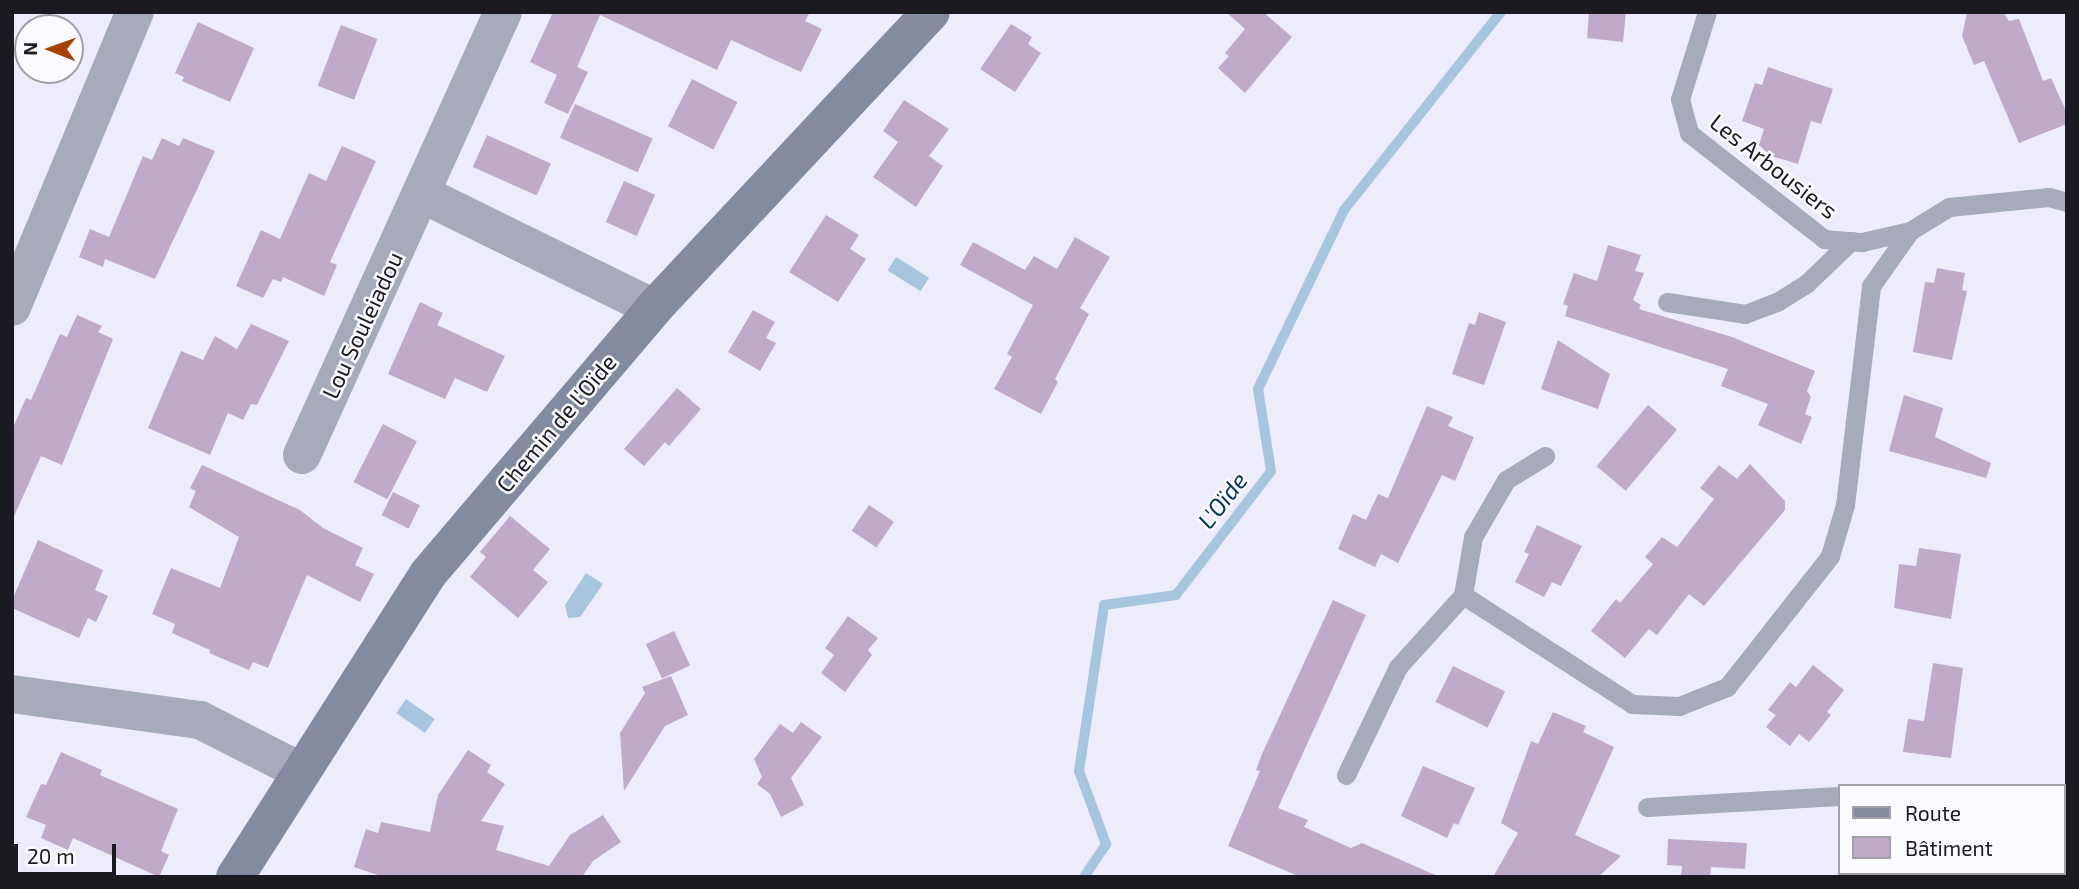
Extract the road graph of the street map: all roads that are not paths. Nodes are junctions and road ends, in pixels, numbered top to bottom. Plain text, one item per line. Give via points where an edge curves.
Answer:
1 (135, 12) edge
2 (503, 12) edge
3 (932, 12) edge
4 (1707, 12) edge
5 (422, 194) junction
6 (2067, 202) edge
7 (1910, 231) junction
8 (1851, 241) junction
9 (1667, 302) dead end
10 (12, 307) edge
11 (654, 308) junction
12 (302, 455) dead end
13 (1545, 456) dead end
14 (1463, 595) junction
15 (12, 694) edge
16 (302, 772) junction
17 (1346, 775) dead end
18 (1838, 796) edge
19 (1647, 807) dead end
20 (235, 877) edge

1 - 10 street
2 - 5 street, Lou Souleiadou
3 - 11 street, Chemin de l'Oïde
4 - 8 lane, Les Arbousiers via 1681,99 1689,133 1824,239
5 - 11 street
5 - 12 street, Lou Souleiadou
6 - 7 lane via 2049,197 1949,207
7 - 8 lane, Les Arbousiers
7 - 14 lane via 1871,286 1845,505 1830,556 1727,687 1679,706 1632,704
8 - 9 lane via 1807,283 1777,302 1745,314
11 - 16 street, Chemin de l'Oïde via 428,574
13 - 14 lane via 1506,481 1479,525
14 - 17 lane via 1398,667
15 - 16 street via 200,720
16 - 20 street, Chemin de l'Oïde
18 - 19 lane

